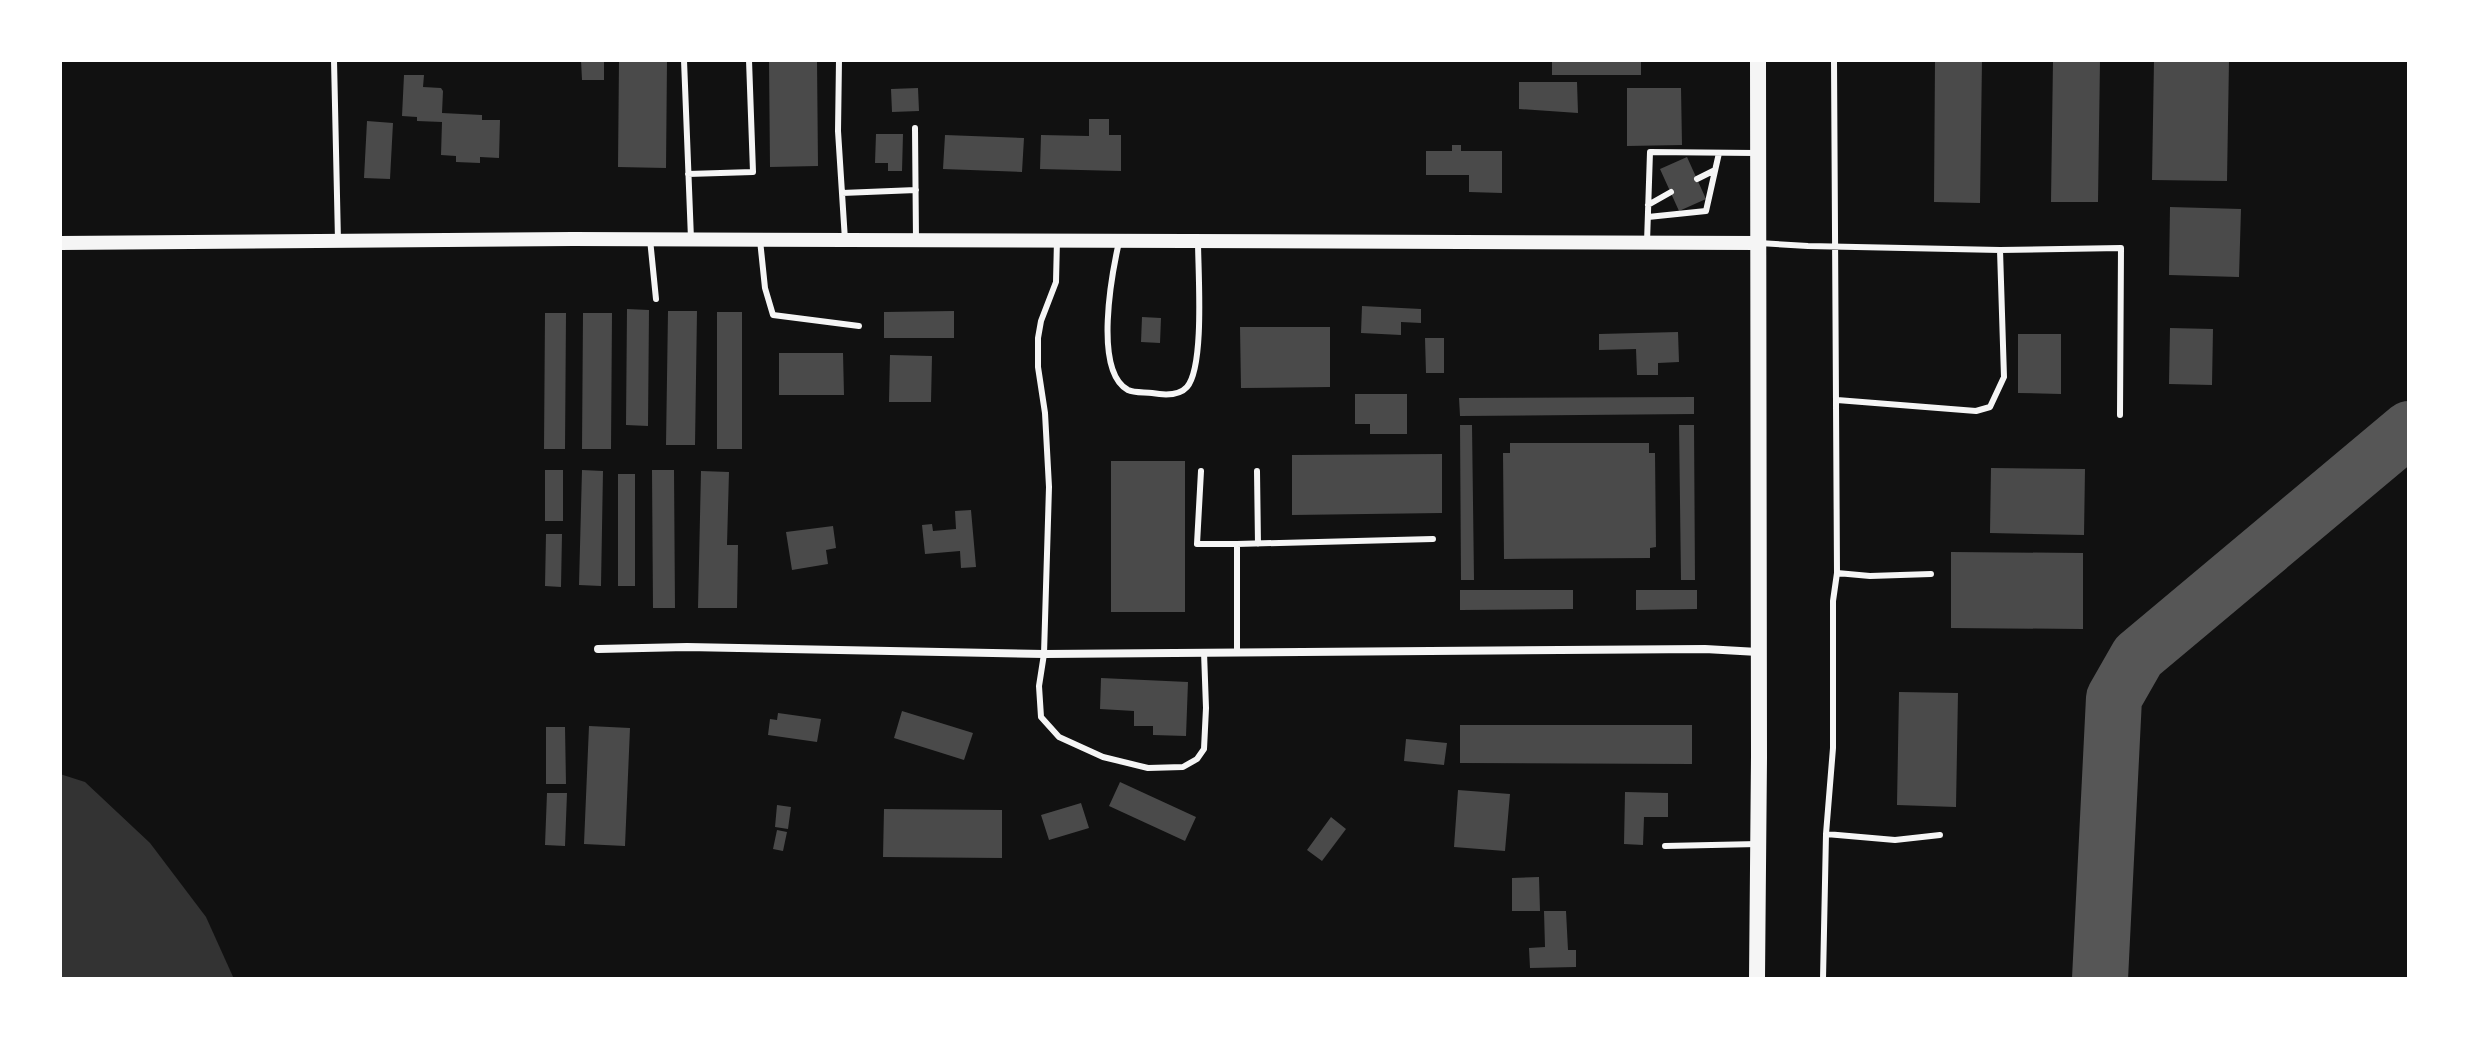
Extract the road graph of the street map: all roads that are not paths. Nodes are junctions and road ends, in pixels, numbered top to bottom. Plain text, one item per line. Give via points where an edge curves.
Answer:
1 (334, 60) edge
2 (684, 60) edge
3 (749, 60) edge
4 (839, 60) edge
5 (1758, 60) edge
6 (1834, 60) edge
7 (915, 128) dead end
8 (1719, 153) junction
9 (1759, 153) junction
10 (1715, 170) junction
11 (688, 174) junction
12 (1697, 179) dead end
13 (916, 190) junction
14 (1671, 192) dead end
15 (842, 193) junction
16 (1648, 205) junction
17 (1648, 217) junction
18 (650, 239) junction
19 (691, 239) junction
20 (760, 240) junction
21 (845, 240) junction
22 (916, 240) junction
23 (1057, 240) junction
24 (338, 241) junction
25 (1198, 241) junction
26 (1120, 242) junction
27 (1647, 242) junction
28 (60, 243) edge
29 (1759, 243) junction
30 (1836, 246) junction
31 (2000, 250) junction
32 (656, 299) dead end
33 (859, 326) dead end
34 (1837, 400) junction
35 (2120, 415) dead end
36 (1201, 471) dead end
37 (1257, 471) dead end
38 (1433, 539) dead end
39 (1237, 544) junction
40 (1258, 544) junction
41 (1837, 573) junction
42 (1931, 574) dead end
43 (598, 649) dead end
44 (1204, 652) junction
45 (1237, 652) junction
46 (1759, 652) junction
47 (1044, 654) junction
48 (1826, 834) junction
49 (1940, 835) dead end
50 (1758, 844) junction
51 (1665, 846) dead end
52 (1757, 979) edge
53 (1823, 979) edge

1 - 24 lane
2 - 11 lane
3 - 11 lane via 753,172
4 - 15 lane
5 - 9 main road
6 - 30 lane
7 - 13 lane
8 - 9 lane
8 - 10 lane
8 - 16 lane via 1650,152
9 - 29 main road
10 - 12 lane
10 - 17 lane via 1706,211
11 - 19 lane
13 - 15 lane
13 - 22 lane
14 - 16 lane
15 - 21 lane
16 - 17 lane
17 - 27 lane
18 - 19 street
18 - 24 street
18 - 32 lane
19 - 20 street
20 - 21 street
20 - 33 lane via 773,315
21 - 22 street
22 - 23 street
23 - 26 street
23 - 47 lane via 1056,282 1038,338 1049,487
24 - 28 street
25 - 26 street
25 - 26 lane via 1196,366 1187,387 1176,394 1128,390 1110,364 1108,289
25 - 27 street
27 - 29 street
29 - 30 lane
29 - 46 main road
30 - 31 lane
30 - 34 lane
31 - 34 lane via 2004,377 1990,407 1976,411
31 - 35 lane via 2121,248
34 - 41 lane
36 - 39 lane via 1197,544
37 - 40 lane
38 - 40 lane
39 - 40 lane
39 - 45 lane
41 - 42 lane
41 - 48 lane
43 - 47 street
44 - 45 street
44 - 47 street
44 - 47 lane via 1204,749 1183,767 1148,768 1103,757 1059,737 1041,717
45 - 46 street
46 - 50 main road
48 - 49 lane via 1895,840
48 - 53 lane
50 - 51 lane
50 - 52 main road

